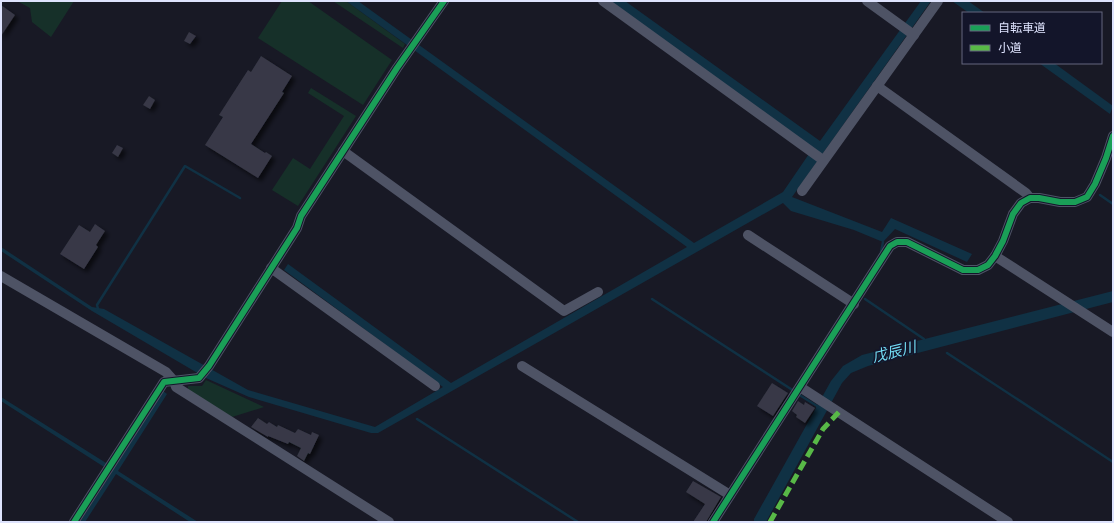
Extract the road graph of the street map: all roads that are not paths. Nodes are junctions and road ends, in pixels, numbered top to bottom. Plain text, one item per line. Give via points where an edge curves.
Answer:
1 (444, 1) edge
2 (603, 1) edge
3 (867, 1) edge
4 (938, 1) edge
5 (914, 35) junction
6 (877, 86) junction
7 (1113, 136) edge
8 (343, 151) junction
9 (823, 160) junction
10 (802, 191) dead end
11 (1030, 198) junction
12 (748, 235) dead end
13 (996, 256) junction
14 (271, 268) junction
15 (1, 276) edge
16 (598, 292) dead end
17 (854, 304) junction
18 (1113, 332) edge
19 (522, 366) dead end
20 (174, 381) junction
21 (435, 386) dead end
22 (798, 391) junction
23 (730, 495) junction
24 (74, 522) edge
25 (389, 522) edge
26 (713, 522) edge
27 (1008, 522) edge

1 - 8 street via 409,49
2 - 9 street
3 - 5 street
4 - 5 street
5 - 6 street
6 - 9 street
6 - 11 street
7 - 11 street via 1095,184 1087,197 1075,202
8 - 14 street
8 - 16 street via 564,311
9 - 10 street
11 - 13 street via 1021,203 1013,214
12 - 17 street
13 - 17 street via 988,265 978,270 963,270 907,242 897,242 890,246
13 - 18 street
14 - 20 street via 199,378
14 - 21 street
15 - 20 street via 166,372
17 - 22 street
19 - 23 street
20 - 24 street via 164,382
20 - 25 street via 176,387
22 - 23 street
22 - 27 street via 817,398
23 - 26 street

